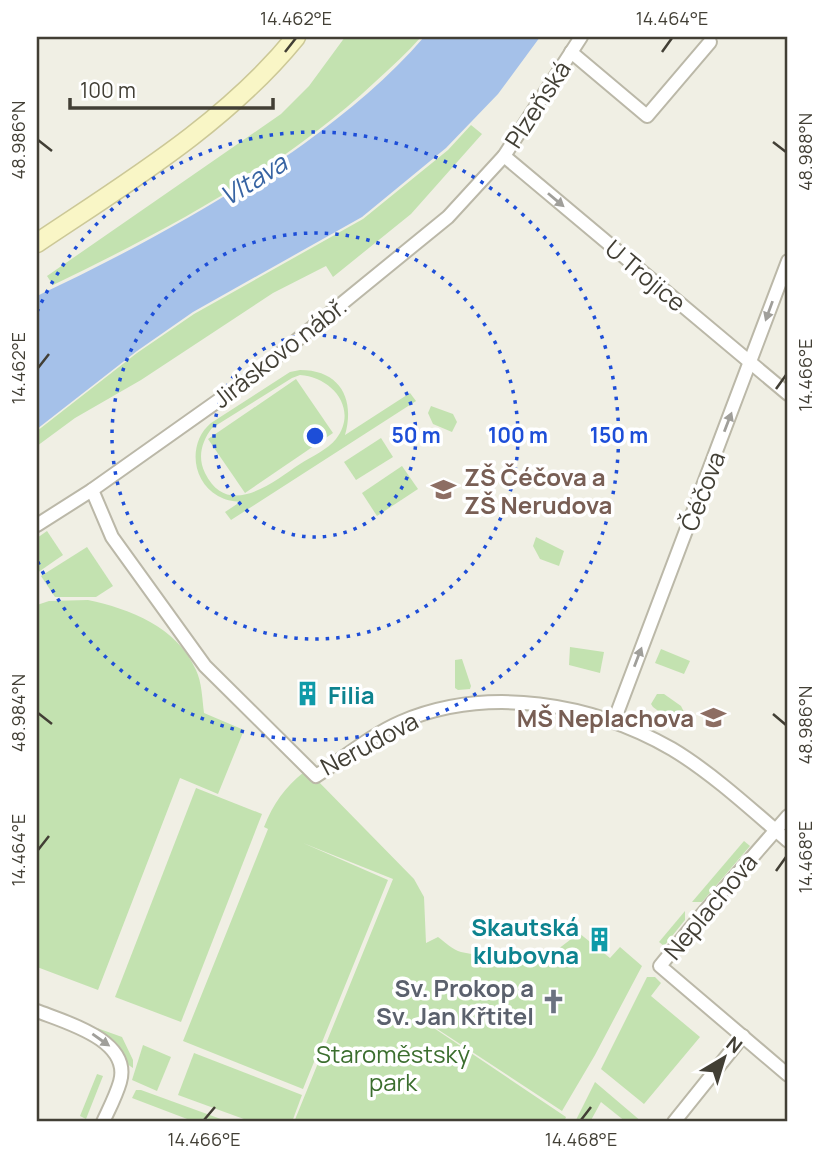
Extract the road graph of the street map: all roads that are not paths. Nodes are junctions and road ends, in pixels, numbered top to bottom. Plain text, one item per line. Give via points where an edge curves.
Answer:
1 (296, 37) edge
2 (581, 37) edge
3 (709, 42) dead end
4 (571, 52) junction
5 (504, 156) junction
6 (37, 243) edge
7 (788, 261) edge
8 (751, 362) junction
9 (788, 394) edge
10 (92, 490) junction
11 (37, 525) edge
12 (614, 721) junction
13 (788, 816) edge
14 (775, 830) junction
15 (788, 841) edge
16 (37, 1011) edge
17 (744, 1037) junction
18 (788, 1075) edge
19 (103, 1122) edge
20 (674, 1122) edge

1 - 6 main road via 222,112 131,181
2 - 4 street, Plzeňská
3 - 4 street, Plzeňská via 647,116
4 - 5 street, Plzeňská
5 -> 8 street, U Trojice
5 - 10 street, Jiráskovo nábř. via 448,217 253,376
7 -> 8 street, Čéčova
8 - 9 street, U Trojice
12 -> 8 street, Čéčova
10 - 11 street, Jiráskovo nábř.
10 - 12 street, Nerudova via 112,537 205,666 316,776 399,723 448,708 533,704
12 - 14 street, Nerudova via 673,750
13 - 14 street, Neplachova
14 - 15 street, Nerudova
14 - 17 street, Neplachova via 660,965
16 -> 19 street via 101,1038 111,1048 120,1064 121,1080
17 - 18 street
17 - 20 street

